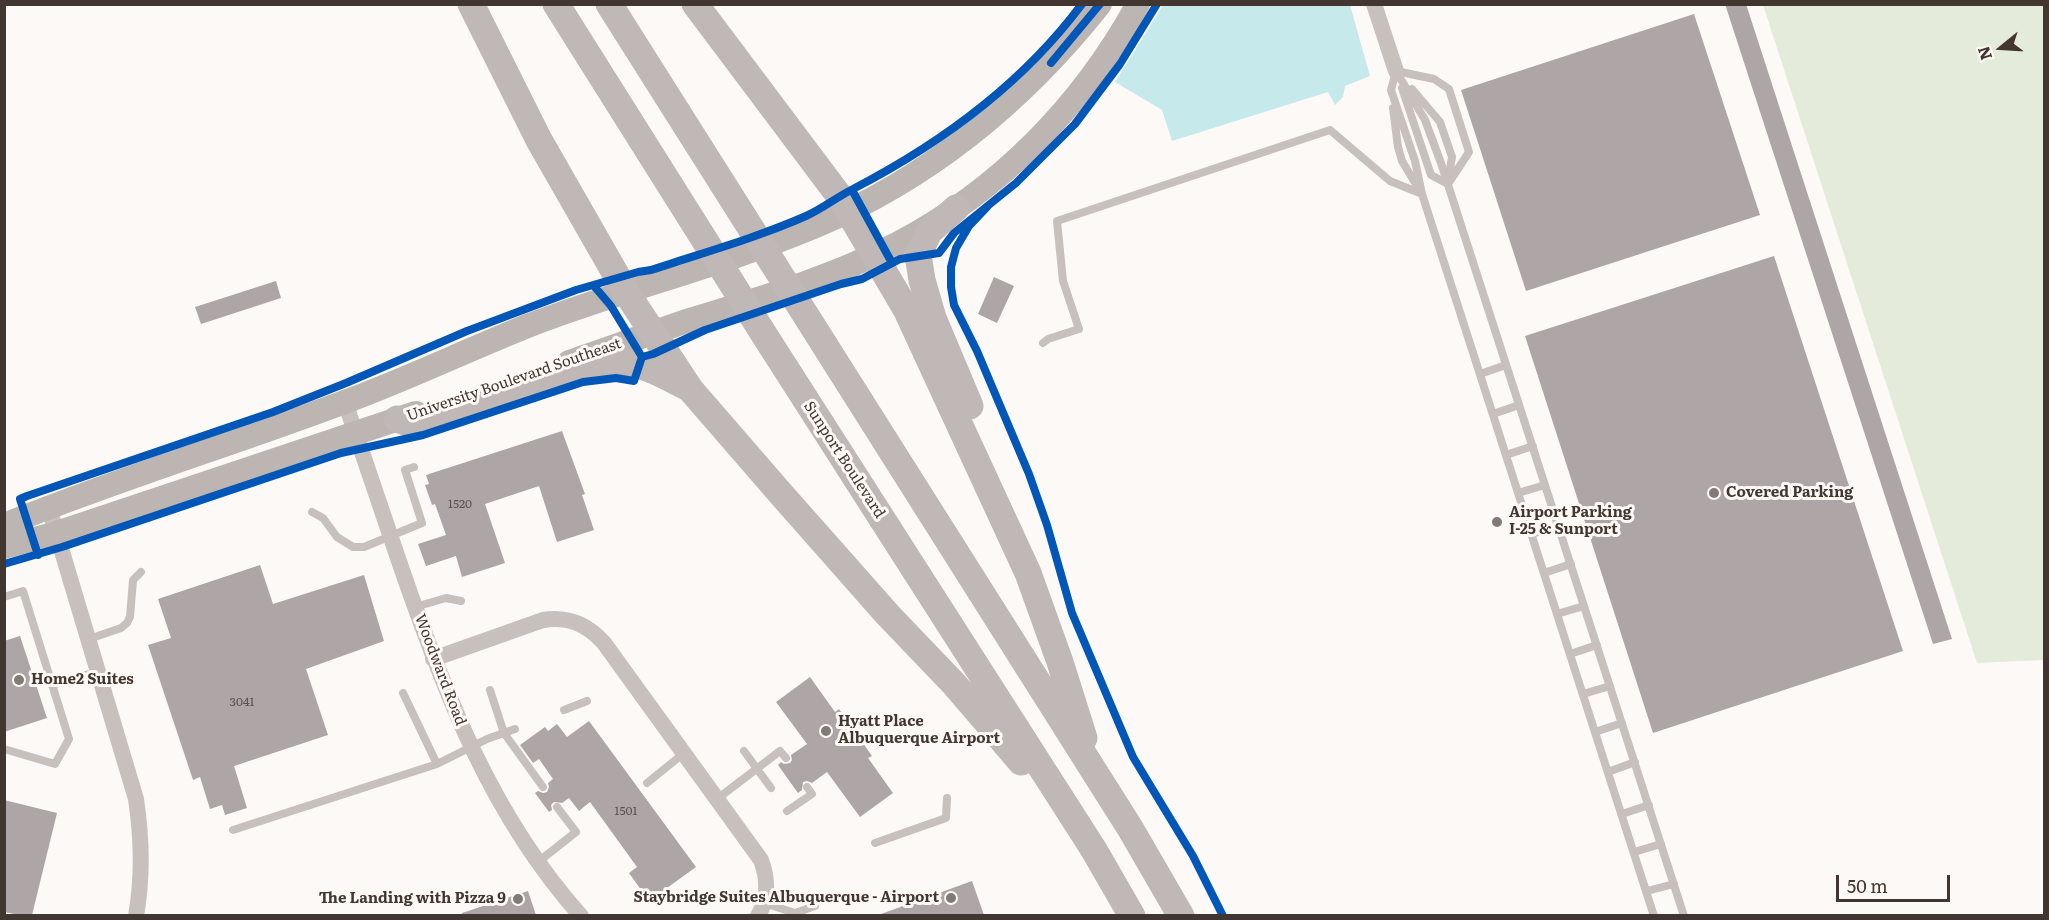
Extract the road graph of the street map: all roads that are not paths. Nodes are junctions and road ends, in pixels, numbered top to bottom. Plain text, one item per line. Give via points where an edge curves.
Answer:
1 (471, 4) edge
2 (556, 4) edge
3 (609, 4) edge
4 (695, 4) edge
5 (1100, 4) edge
6 (1138, 4) edge
7 (1374, 4) edge
8 (1396, 71) junction
9 (1448, 184) junction
10 (1422, 194) junction
11 (956, 208) junction
12 (849, 210) junction
13 (874, 255) junction
14 (626, 292) junction
15 (653, 332) junction
16 (1043, 343) dead end
17 (1506, 365) junction
18 (1480, 374) junction
19 (690, 388) junction
20 (345, 402) junction
21 (1519, 405) junction
22 (1493, 414) junction
23 (397, 419) junction
24 (355, 433) junction
25 (1533, 446) junction
26 (1506, 455) junction
27 (414, 467) dead end
28 (1545, 485) junction
29 (1518, 493) junction
30 (49, 508) junction
31 (312, 512) dead end
32 (4, 525) edge
33 (1558, 526) junction
34 (57, 533) junction
35 (1532, 534) junction
36 (390, 535) junction
37 (4, 547) edge
38 (1571, 564) junction
39 (141, 572) dead end
40 (1028, 573) junction
41 (1544, 573) junction
42 (4, 597) edge
43 (461, 601) dead end
44 (1584, 606) junction
45 (415, 607) junction
46 (1557, 614) junction
47 (89, 639) junction
48 (1597, 645) junction
49 (1570, 654) junction
50 (433, 659) junction
51 (99, 671) junction
52 (52, 685) junction
53 (1610, 686) junction
54 (490, 690) dead end
55 (402, 693) dead end
56 (1583, 694) junction
57 (587, 701) dead end
58 (564, 710) dead end
59 (1622, 723) junction
60 (515, 729) dead end
61 (1595, 732) junction
62 (504, 733) junction
63 (471, 748) junction
64 (4, 749) edge
65 (744, 751) dead end
66 (684, 753) junction
67 (786, 758) dead end
68 (1635, 762) junction
69 (437, 764) junction
70 (757, 769) junction
71 (1608, 772) junction
72 (1095, 774) junction
73 (647, 783) dead end
74 (543, 787) dead end
75 (807, 787) dead end
76 (771, 788) dead end
77 (717, 798) junction
78 (947, 798) dead end
79 (1648, 805) junction
80 (557, 807) dead end
81 (788, 811) dead end
82 (1622, 814) junction
83 (233, 830) dead end
84 (875, 843) dead end
85 (1661, 844) junction
86 (1094, 850) junction
87 (1634, 852) junction
88 (538, 862) junction
89 (1674, 884) junction
90 (1647, 891) junction
91 (815, 906) dead end
92 (761, 909) edge
93 (136, 915) edge
94 (581, 915) edge
95 (1132, 915) edge
96 (1181, 915) edge
97 (1654, 915) edge
98 (1684, 915) edge

1 - 14 main road via 539,140
2 - 86 main road, Sunport Boulevard
3 - 72 main road
4 - 12 main road
5 - 12 main road via 1045,69 979,128 918,172
6 - 11 main road, University Boulevard Southeast via 1107,56 1062,114 1011,166
7 - 8 street
8 - 9 lane via 1425,120
8 - 9 lane via 1431,175
8 - 9 lane via 1434,79 1449,88 1469,152
8 - 10 lane via 1391,90
9 - 17 lane
10 - 16 lane via 1390,181 1330,130 1057,221 1063,282 1079,329
10 - 18 lane
11 - 13 main road, University Boulevard Southeast
11 - 40 main road via 923,242 918,255 922,279 933,318 1018,523
12 - 13 main road
12 - 14 main road via 782,239
13 - 15 main road, University Boulevard Southeast via 803,284
13 - 40 main road via 907,311
14 - 15 main road
14 - 20 main road via 531,325
15 - 19 main road
15 - 23 main road, University Boulevard Southeast
17 - 18 lane
17 - 21 lane
18 - 22 lane
19 - 23 main road via 639,366 612,363 433,420 410,424
19 - 86 main road via 881,606 956,685
20 - 24 street, Woodward Road
20 - 30 main road
21 - 22 lane
21 - 25 lane
22 - 26 lane
23 - 24 main road, University Boulevard Southeast
24 - 34 main road, University Boulevard Southeast
24 - 36 street, Woodward Road
25 - 26 lane
25 - 28 lane
26 - 29 lane
27 - 36 lane via 405,470 422,523
28 - 29 lane
28 - 33 lane
29 - 35 lane
30 - 32 main road
30 - 34 street
31 - 36 lane via 353,547 364,547
33 - 35 lane
33 - 38 lane
34 - 37 main road, University Boulevard Southeast
34 - 47 street
35 - 41 lane
36 - 45 street, Woodward Road
38 - 41 lane
38 - 44 lane
39 - 47 lane via 133,580 127,623
40 - 72 main road
41 - 46 lane
42 - 52 lane via 23,591
43 - 45 lane via 446,598
44 - 46 lane
44 - 48 lane
45 - 50 street, Woodward Road
46 - 49 lane
47 - 51 street
48 - 49 lane
48 - 53 lane
49 - 56 lane
50 - 63 street, Woodward Road
50 - 66 street via 543,620 580,624 604,643
51 - 52 lane
51 - 93 street via 139,815 142,871
52 - 64 lane via 69,739 55,764
53 - 56 lane
53 - 59 lane
54 - 62 lane
55 - 69 lane
56 - 61 lane
57 - 58 lane
59 - 61 lane
59 - 68 lane
60 - 62 lane
61 - 71 lane
62 - 63 lane
62 - 74 lane
63 - 69 lane
63 - 88 street, Woodward Road
65 - 70 lane
66 - 73 lane
66 - 77 street
67 - 70 lane via 780,751
68 - 71 lane
68 - 79 lane
69 - 83 lane
70 - 76 lane
70 - 77 lane
71 - 82 lane
72 - 96 main road
75 - 81 lane via 812,794
77 - 92 street via 761,860 767,882
78 - 84 lane via 946,818
79 - 82 lane
79 - 85 lane
80 - 88 lane via 576,832
82 - 87 lane
85 - 87 lane
85 - 89 lane
86 - 95 main road, Sunport Boulevard
87 - 90 lane
88 - 94 street, Woodward Road
89 - 90 lane
89 - 98 lane
90 - 97 lane
91 - 92 lane via 795,914

